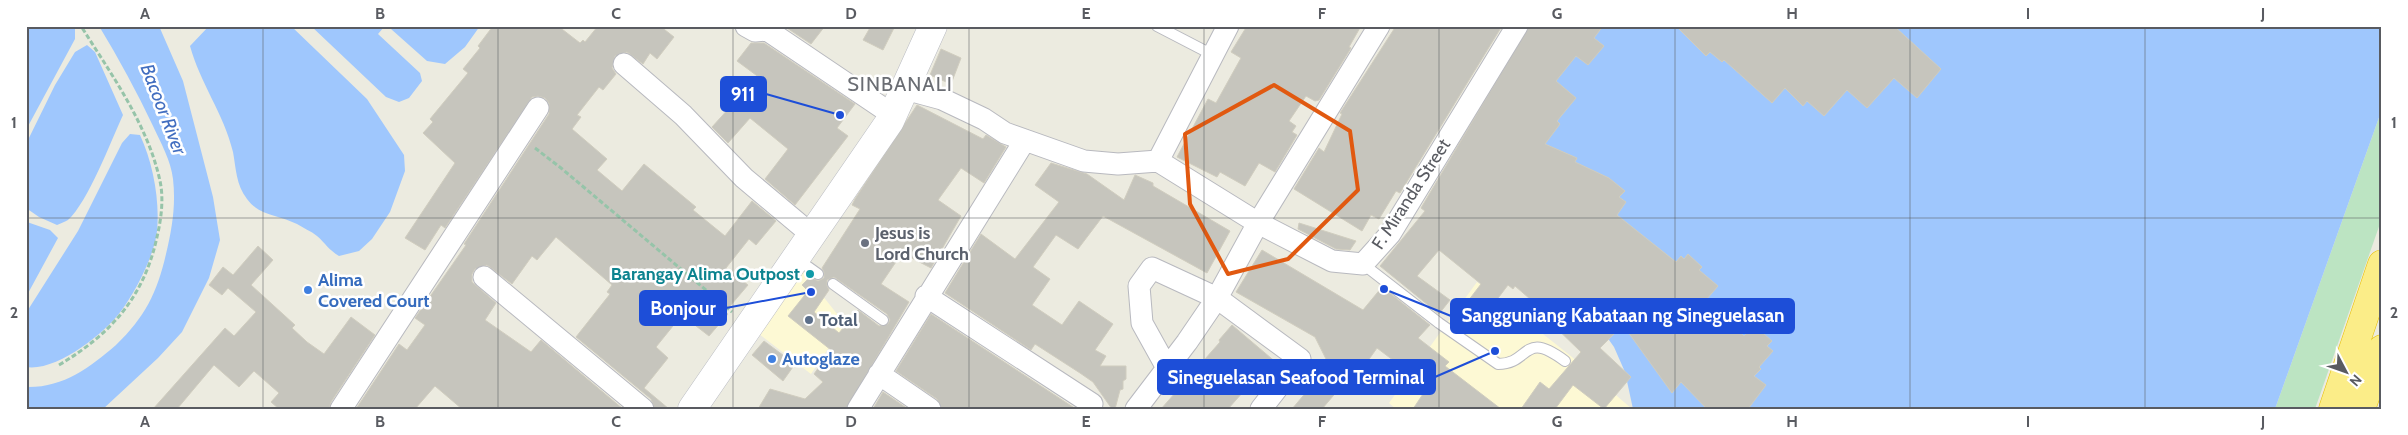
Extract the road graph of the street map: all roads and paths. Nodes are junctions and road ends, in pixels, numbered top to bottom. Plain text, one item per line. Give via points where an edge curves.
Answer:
1 (81, 26) edge
2 (746, 26) edge
3 (933, 26) edge
4 (1157, 26) edge
5 (1228, 26) edge
6 (1379, 26) edge
7 (1517, 26) edge
8 (1213, 55) junction
9 (624, 64) dead end
10 (905, 90) junction
11 (538, 108) dead end
12 (893, 116) junction
13 (519, 137) junction
14 (1025, 140) junction
15 (1158, 161) junction
16 (1258, 223) junction
17 (812, 235) junction
18 (796, 258) junction
19 (1363, 264) junction
20 (2382, 264) edge
21 (818, 274) dead end
22 (484, 277) dead end
23 (833, 284) dead end
24 (926, 296) junction
25 (1217, 298) junction
26 (883, 320) dead end
27 (750, 327) junction
28 (2382, 349) edge
29 (1565, 361) dead end
30 (59, 365) dead end
31 (1167, 368) junction
32 (879, 374) junction
33 (1092, 404) dead end
34 (341, 409) edge
35 (643, 409) edge
36 (692, 409) edge
37 (858, 409) edge
38 (930, 409) edge
39 (1136, 409) edge
40 (1261, 409) edge
41 (2333, 409) edge
42 (2361, 409) edge

1 - 30 path via 108,66 150,149 160,182 161,219 153,258 135,297 115,322 82,351
2 - 12 street via 755,31 767,30
3 - 10 main road
4 - 8 lane
5 - 8 street
6 - 16 street
7 - 19 street, F. Miranda Street via 1390,234
8 - 15 street
9 - 17 street via 682,115 744,178
10 - 12 main road
10 - 14 street via 942,99 1005,133
11 - 13 street
12 - 17 main road
13 - 27 path via 561,168
13 - 34 street
14 - 15 street via 1084,161 1118,164
14 - 24 street
15 - 16 street, F. Miranda Street
16 - 19 street, F. Miranda Street via 1332,262
16 - 25 street
17 - 18 main road
18 - 21 lane
18 - 27 main road
19 - 29 lane via 1498,364 1507,364 1536,347 1544,348
20 - 41 highway
22 - 35 street
23 - 26 lane
24 - 32 street
24 - 33 street
25 - 31 street
25 - 31 street via 1152,268 1143,280 1139,286 1142,323
25 - 40 street via 1300,359
27 - 36 main road
28 - 42 highway
31 - 39 street
32 - 37 street
32 - 38 street

